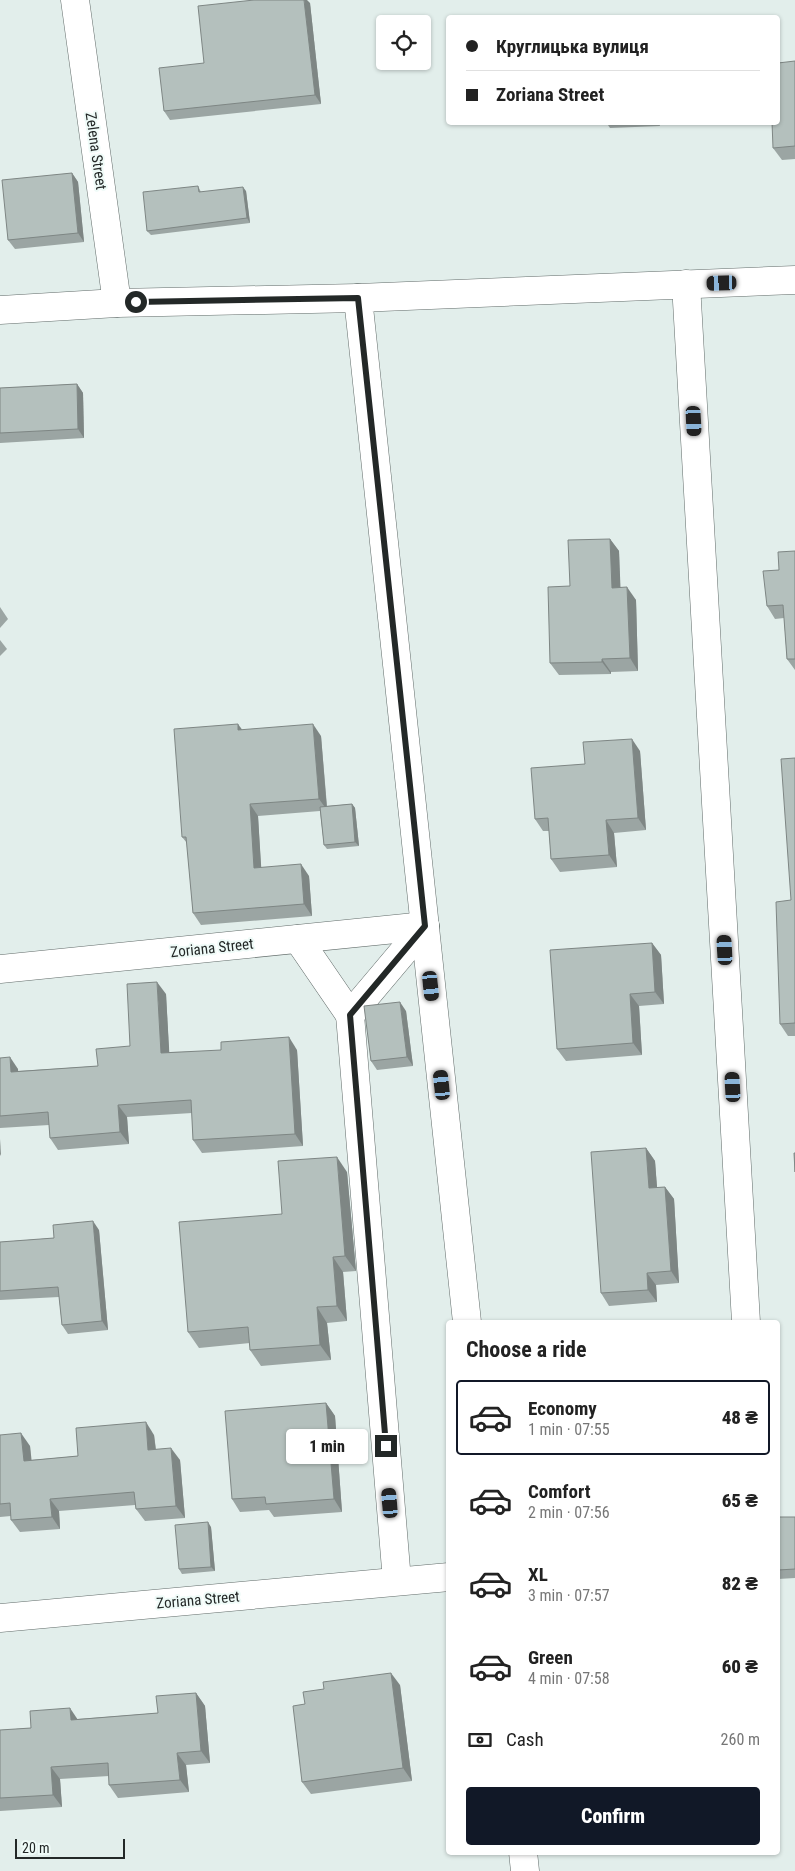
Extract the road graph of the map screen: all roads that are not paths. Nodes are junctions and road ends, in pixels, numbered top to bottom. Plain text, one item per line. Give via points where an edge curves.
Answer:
1 (76, 0) edge
2 (795, 280) edge
3 (686, 284) junction
4 (358, 298) junction
5 (117, 303) junction
6 (0, 310) edge
7 (425, 926) junction
8 (298, 939) junction
9 (0, 969) edge
10 (350, 1015) junction
11 (468, 1320) edge
12 (746, 1320) edge
13 (446, 1577) edge
14 (397, 1581) junction
15 (0, 1618) edge
16 (524, 1855) edge
17 (525, 1871) edge

1 - 5 street, Zelena Street
2 - 3 street
3 - 4 street
3 - 12 street
4 - 5 street
4 - 7 street
5 - 6 street
7 - 8 street, Zoriana Street
7 - 10 street
7 - 11 street
8 - 9 street, Zoriana Street
8 - 10 street
10 - 14 street
13 - 14 street, Zoriana Street
14 - 15 street, Zoriana Street
16 - 17 street

